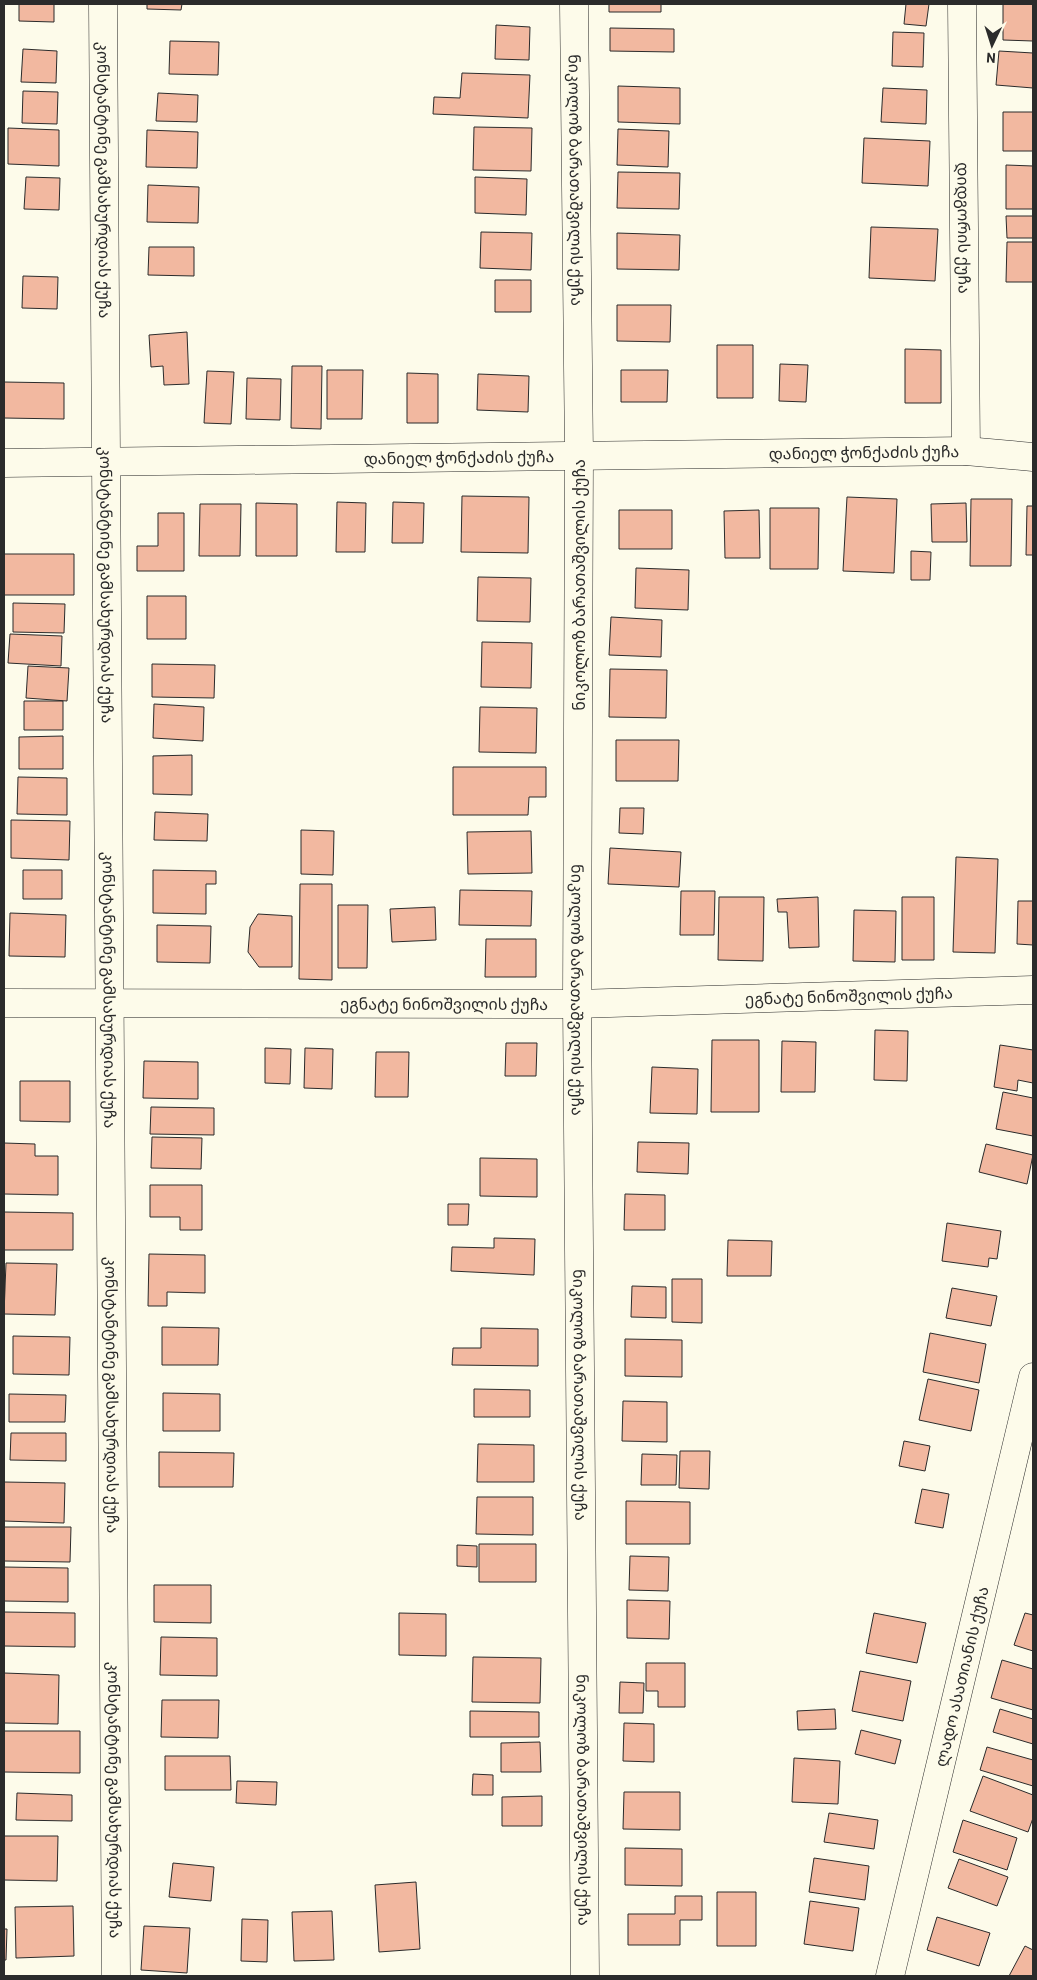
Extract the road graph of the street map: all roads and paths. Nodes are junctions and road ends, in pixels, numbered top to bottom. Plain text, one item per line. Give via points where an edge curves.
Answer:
1 (103, 4) edge
2 (574, 4) edge
3 (962, 4) edge
4 (966, 451) junction
5 (580, 456) junction
6 (1033, 457) edge
7 (107, 462) junction
8 (4, 463) edge
9 (1033, 990) edge
10 (4, 1003) edge
11 (110, 1003) junction
12 (578, 1004) junction
13 (1033, 1377) edge
14 (116, 1976) edge
15 (585, 1976) edge
16 (890, 1976) edge

1 - 7 street, კონსტანტინე გამსახურდიას ქუჩა
2 - 5 street, ნიკოლოზ ბარათაშვილის ქუჩა
3 - 4 street, დიდგორის ქუჩა
4 - 5 street, დანიელ ჭონქაძის ქუჩა
4 - 6 street, დანიელ ჭონქაძის ქუჩა
5 - 7 street, დანიელ ჭონქაძის ქუჩა
5 - 12 street, ნიკოლოზ ბარათაშვილის ქუჩა
7 - 8 street, დანიელ ჭონქაძის ქუჩა
7 - 11 street, კონსტანტინე გამსახურდიას ქუჩა
9 - 12 street, ეგნატე ნინოშვილის ქუჩა
10 - 11 street, ეგნატე ნინოშვილის ქუჩა
11 - 12 street, ეგნატე ნინოშვილის ქუჩა
11 - 14 street, კონსტანტინე გამსახურდიას ქუჩა
12 - 15 street, ნიკოლოზ ბარათაშვილის ქუჩა
13 - 16 street, ლადო ასათიანის ქუჩა

